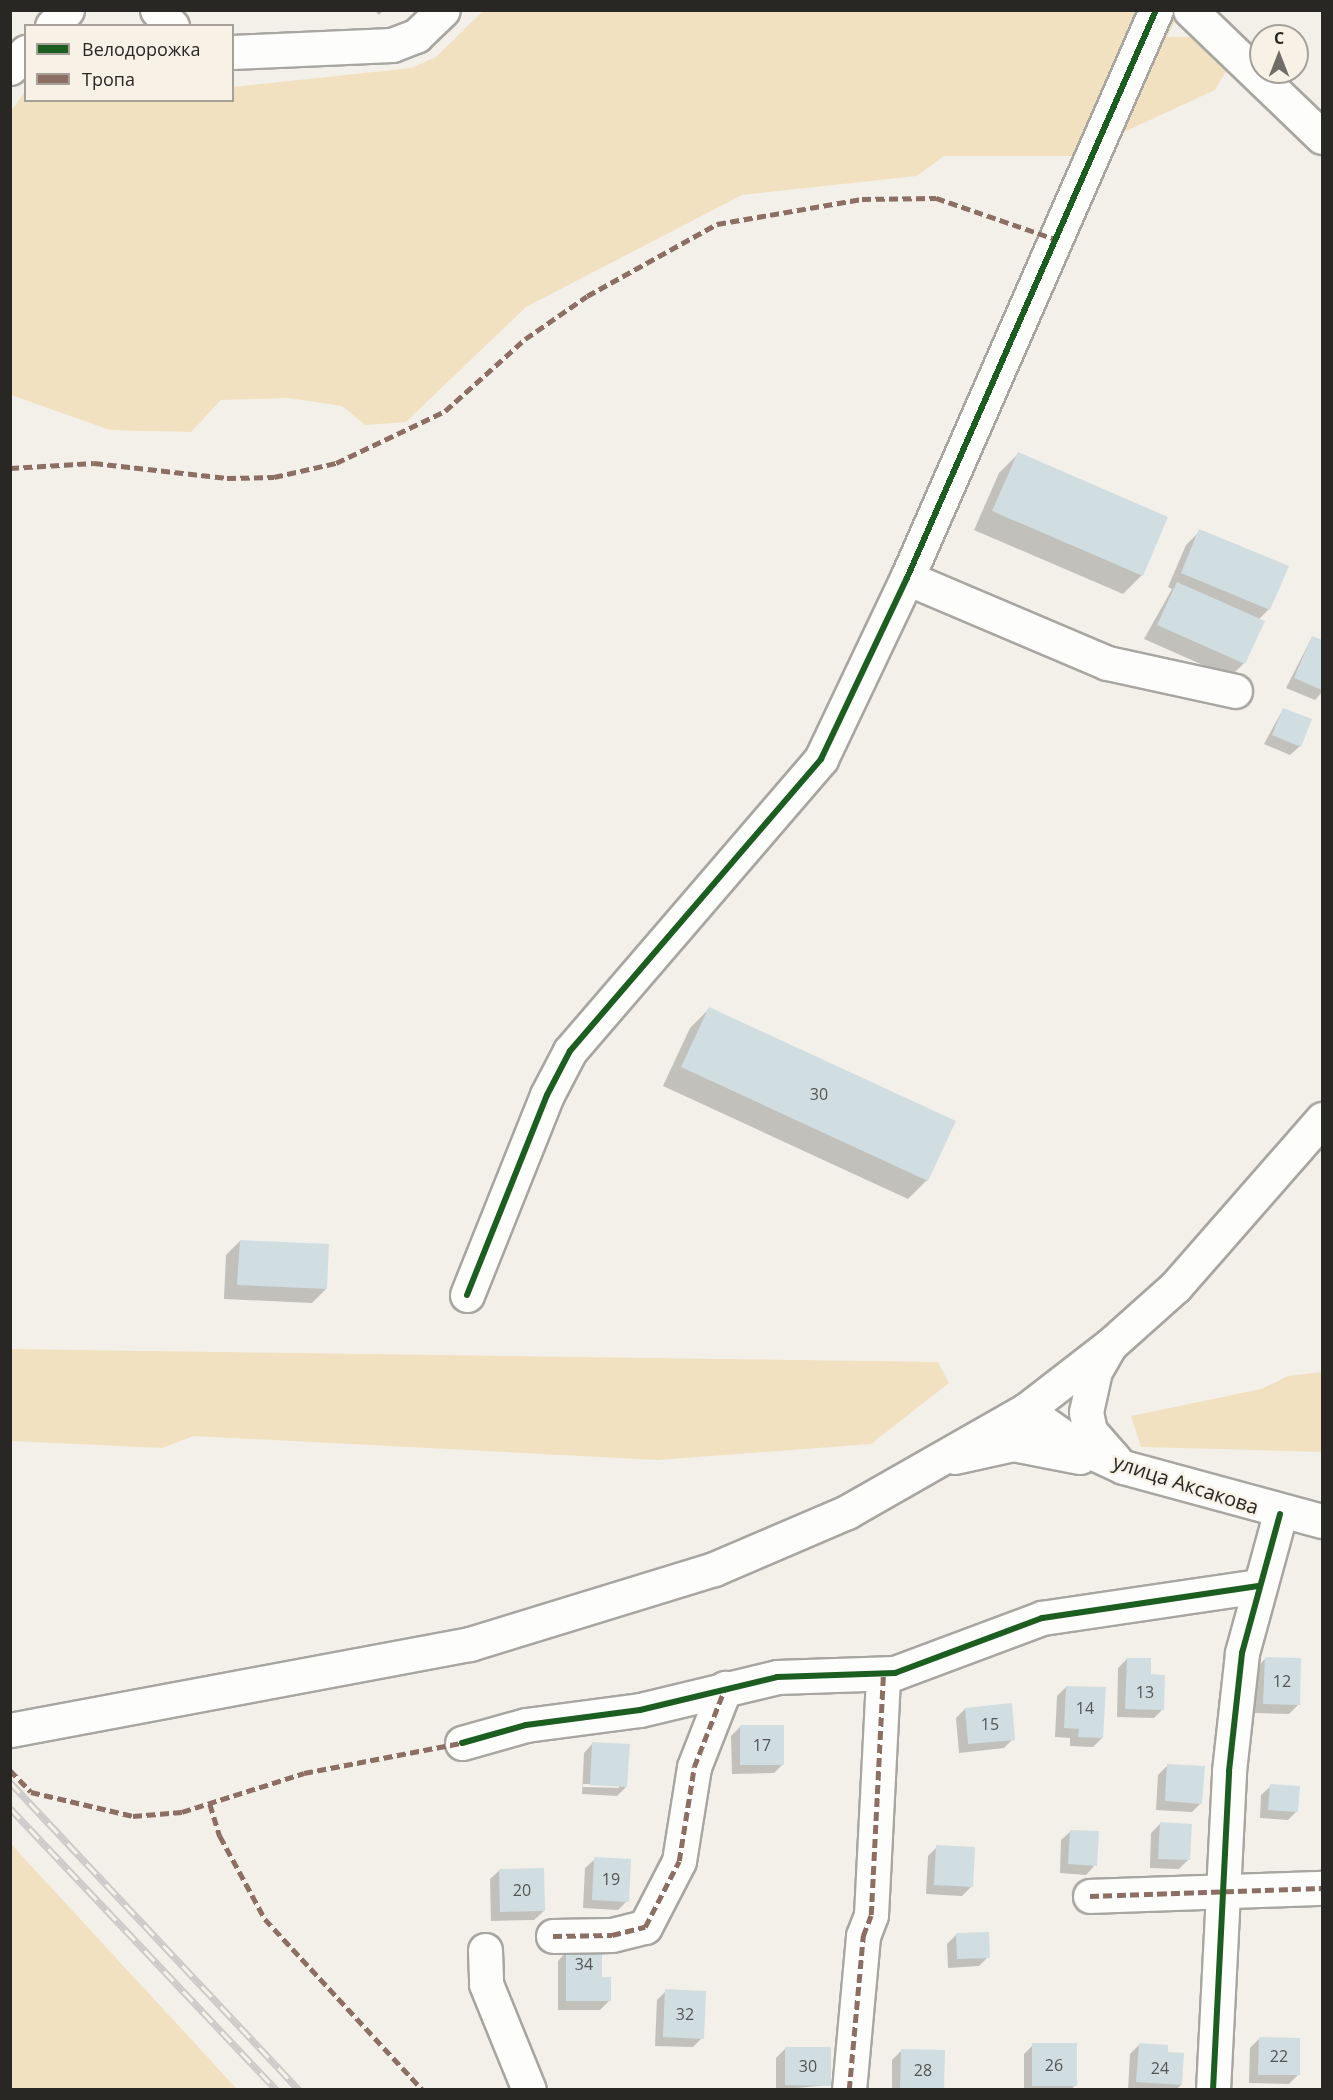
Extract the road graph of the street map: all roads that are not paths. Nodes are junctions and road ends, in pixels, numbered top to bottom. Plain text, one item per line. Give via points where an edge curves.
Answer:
1 (67, 10) edge
2 (157, 10) edge
3 (443, 10) edge
4 (1156, 10) edge
5 (1190, 10) edge
6 (54, 24) edge
7 (170, 24) edge
8 (234, 52) edge
9 (24, 54) edge
10 (10, 68) edge
11 (1323, 137) edge
12 (907, 578) junction
13 (1235, 691) dead end
14 (1323, 1119) edge
15 (467, 1295) dead end
16 (1110, 1345) junction
17 (1026, 1410) junction
18 (937, 1463) junction
19 (1123, 1467) junction
20 (1280, 1514) junction
21 (1323, 1521) edge
22 (1259, 1586) junction
23 (883, 1674) junction
24 (725, 1688) junction
25 (10, 1730) edge
26 (462, 1743) dead end
27 (1224, 1888) junction
28 (1323, 1888) edge
29 (1090, 1896) dead end
30 (553, 1936) dead end
31 (485, 1950) dead end
32 (529, 2090) edge
33 (849, 2090) edge
34 (1213, 2090) edge

1 - 6 street
2 - 7 street
3 - 8 street via 416,36 392,45
4 - 12 street
5 - 11 street
9 - 10 street
12 - 13 street via 1107,663
12 - 15 street via 821,759 570,1051 547,1095
14 - 16 street via 1176,1286
16 - 17 street
16 - 19 street via 1095,1371 1086,1412 1090,1431
17 - 18 street
17 - 19 street, улица Аксакова via 1074,1444
18 - 19 street via 984,1446 1013,1444
18 - 25 street via 806,1530 599,1609 347,1671
19 - 20 street, улица Аксакова
20 - 21 street, улица Аксакова
20 - 22 street
22 - 23 street via 1042,1618 934,1661
22 - 27 street via 1242,1653
23 - 24 street via 777,1677
23 - 33 street via 871,1915 863,1936
24 - 26 street
24 - 30 street via 694,1767 679,1862 645,1927 612,1935
27 - 28 street
27 - 29 street
27 - 34 street
31 - 32 street via 486,1983

